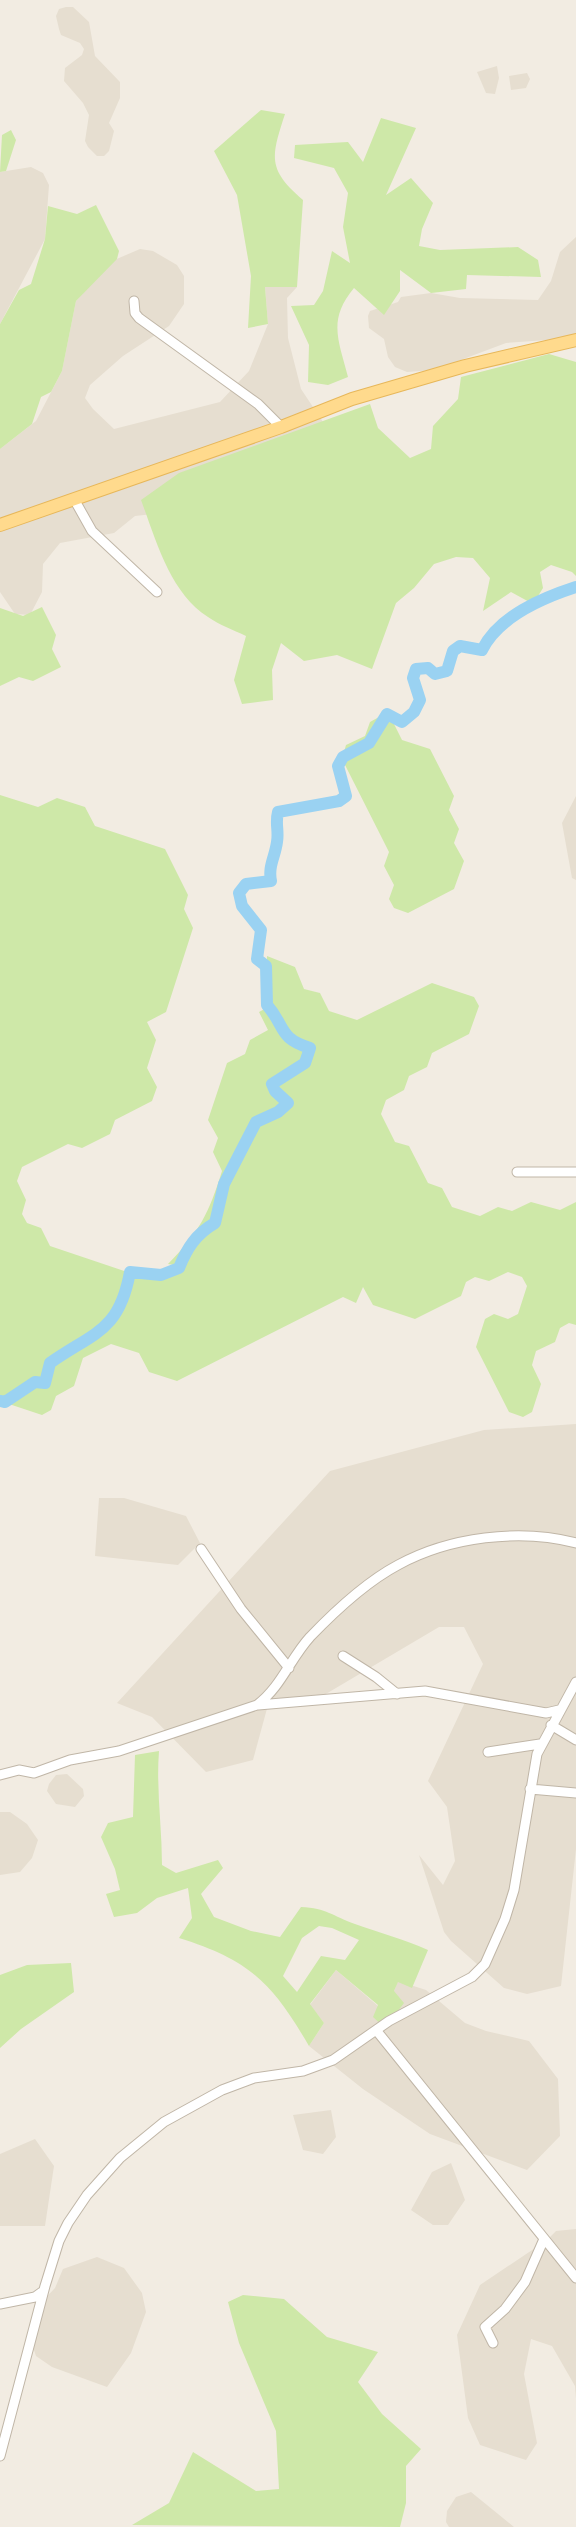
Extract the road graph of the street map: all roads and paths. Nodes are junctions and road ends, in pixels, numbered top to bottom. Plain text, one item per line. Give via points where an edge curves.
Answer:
1 (134, 301) dead end
2 (576, 340) edge
3 (281, 427) junction
4 (74, 499) junction
5 (0, 525) edge
6 (157, 592) dead end
7 (517, 1172) dead end
8 (576, 1172) edge
9 (576, 1543) edge
10 (201, 1549) dead end
11 (343, 1656) dead end
12 (289, 1668) junction
13 (576, 1682) edge
14 (397, 1694) junction
15 (257, 1706) junction
16 (559, 1710) junction
17 (551, 1725) junction
18 (576, 1740) edge
19 (540, 1744) junction
20 (488, 1752) dead end
21 (0, 1775) edge
22 (530, 1789) junction
23 (576, 1793) edge
24 (376, 2030) junction
25 (544, 2239) junction
26 (576, 2278) edge
27 (45, 2286) junction
28 (0, 2304) edge
29 (493, 2343) dead end
30 (0, 2456) edge

1 - 3 street via 139,318 258,404
2 - 3 main road via 384,389
3 - 4 main road
4 - 5 main road
4 - 6 street via 92,531
7 - 8 street
9 - 12 street via 543,1536 517,1536 483,1539 422,1553 360,1591 310,1638
10 - 12 street via 241,1609
11 - 14 street
12 - 15 street
13 - 16 street
14 - 15 street
14 - 16 street via 425,1691 546,1713
15 - 21 street via 119,1751 34,1773 19,1770
16 - 17 street
17 - 18 street
17 - 19 street
19 - 20 street
19 - 22 street
22 - 23 street
22 - 24 street via 514,1890 485,1964 462,1983
24 - 25 street
24 - 27 street via 318,2067 239,2082 185,2109 149,2133 106,2172 75,2212 59,2241
25 - 26 street
25 - 29 street via 525,2282 487,2325
27 - 28 street via 40,2295
27 - 30 street

